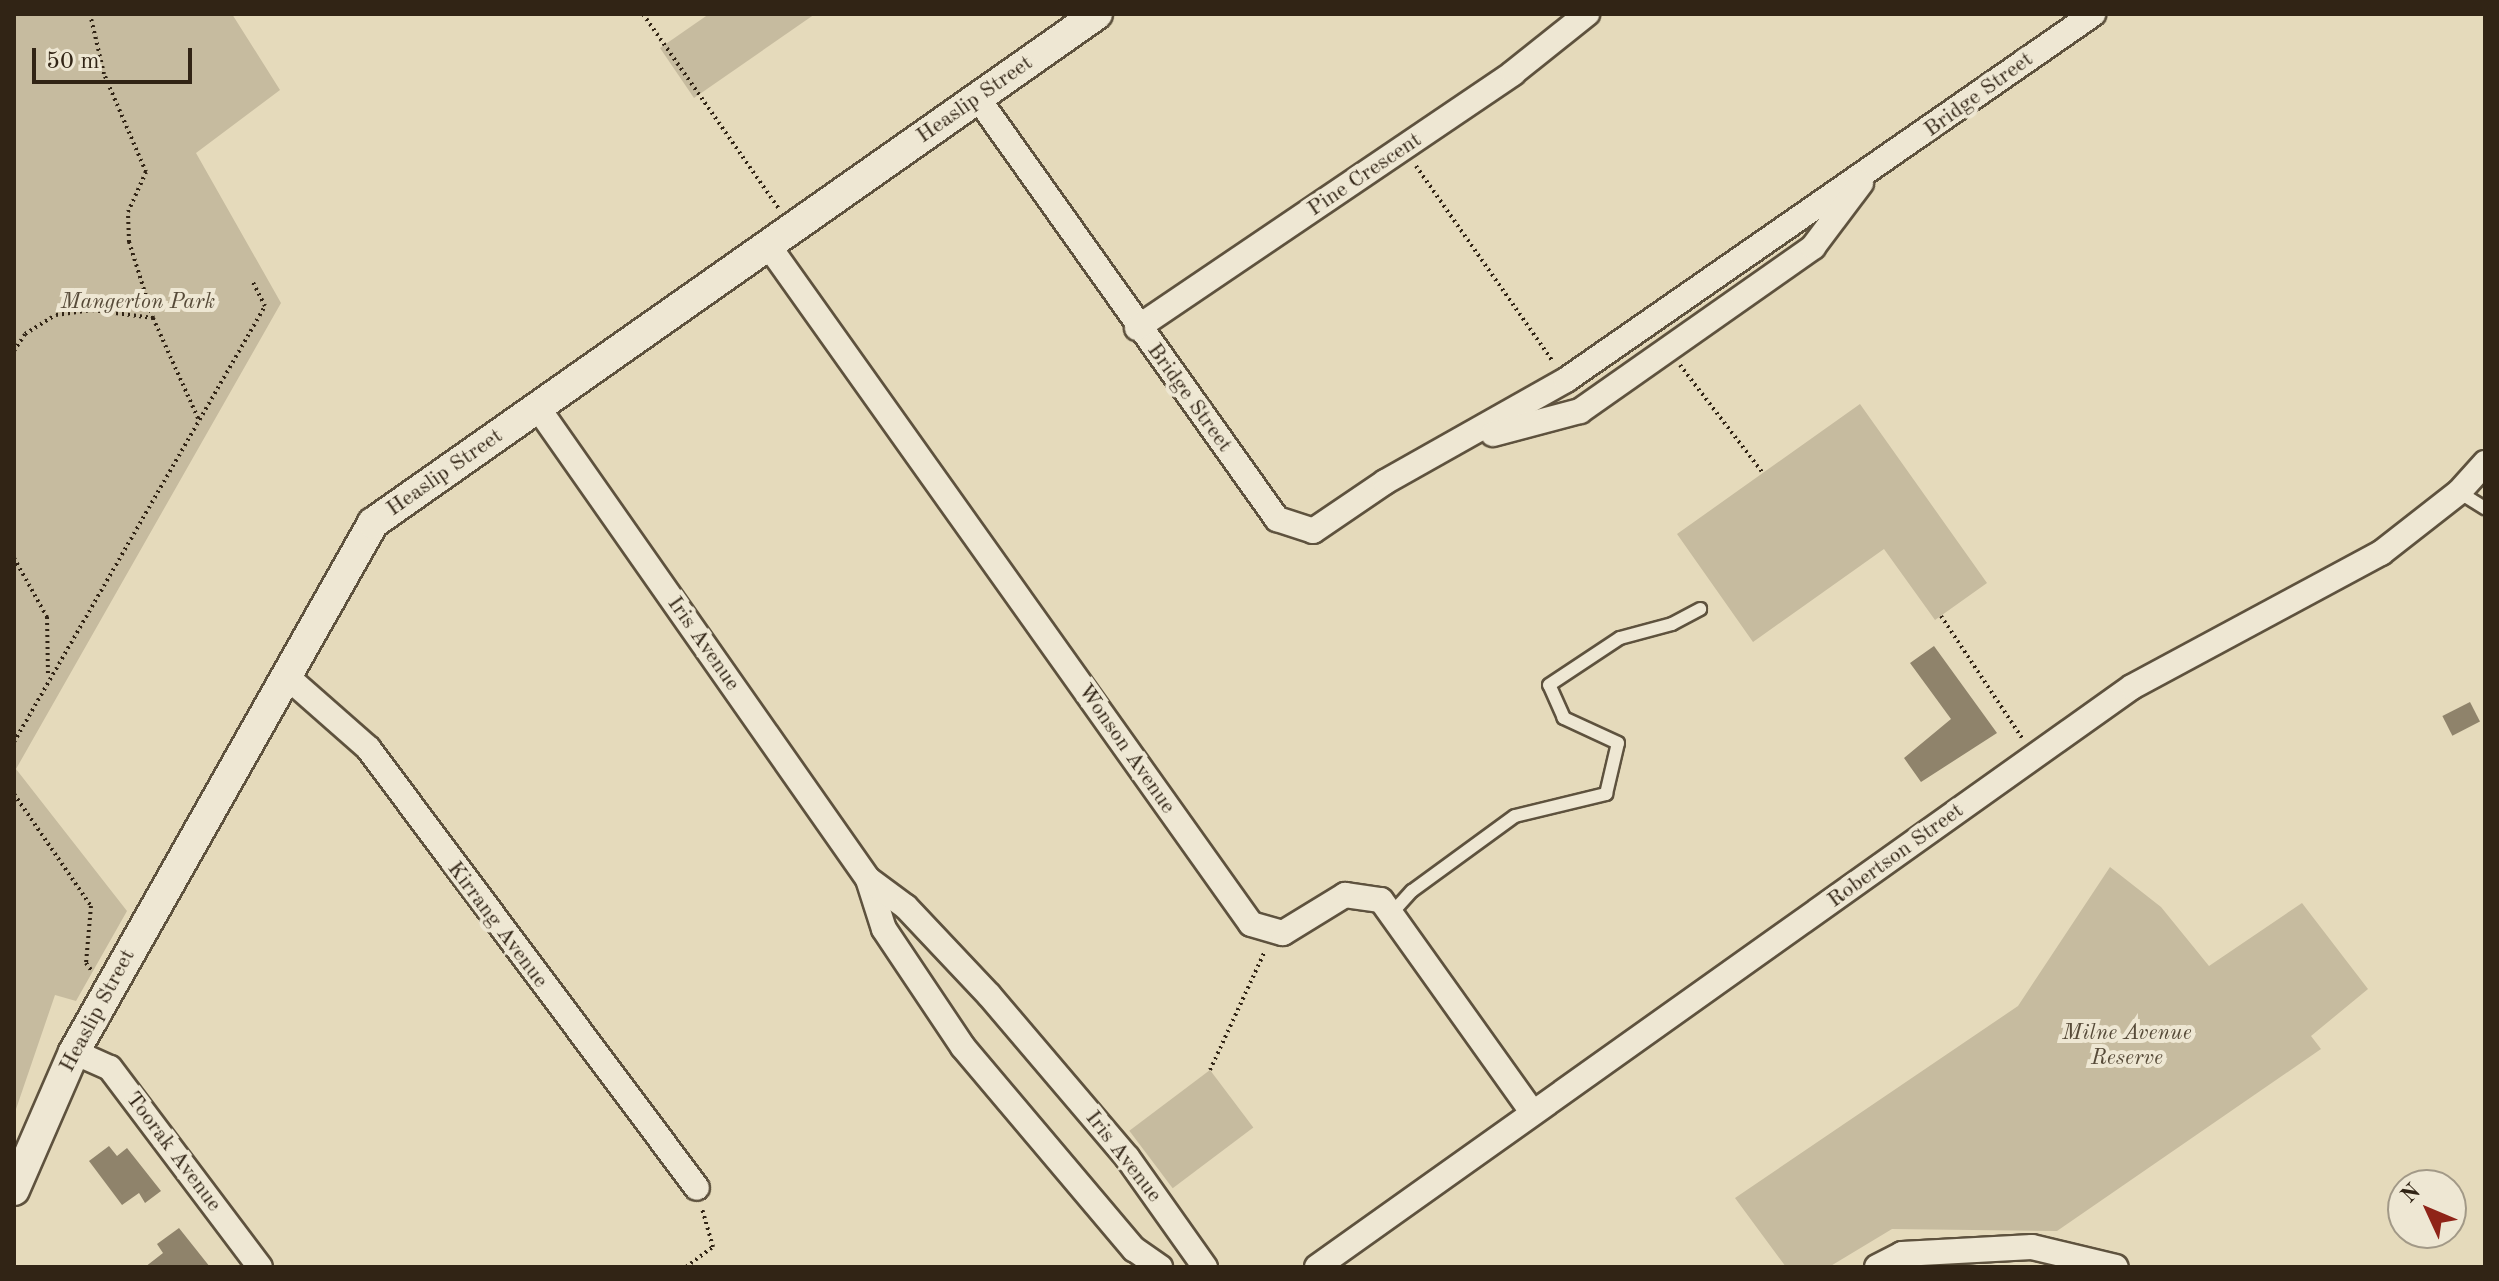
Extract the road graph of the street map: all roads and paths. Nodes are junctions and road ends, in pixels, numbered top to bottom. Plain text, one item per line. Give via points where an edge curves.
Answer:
1 (90, 14) edge
2 (643, 14) edge
3 (1097, 14) edge
4 (1587, 14) edge
5 (2093, 14) edge
6 (977, 97) junction
7 (1404, 149) junction
8 (1865, 177) junction
9 (780, 237) junction
10 (252, 281) dead end
11 (153, 318) junction
12 (1137, 328) junction
13 (14, 351) edge
14 (1668, 351) junction
15 (1566, 380) junction
16 (538, 408) junction
17 (199, 420) junction
18 (1467, 440) junction
19 (2485, 463) edge
20 (1763, 473) dead end
21 (2459, 492) junction
22 (2485, 508) edge
23 (14, 558) edge
24 (1700, 609) dead end
25 (1941, 616) dead end
26 (285, 675) junction
27 (48, 677) junction
28 (14, 742) edge
29 (2034, 757) junction
30 (14, 794) edge
31 (868, 879) junction
32 (1391, 914) junction
33 (1275, 931) junction
34 (108, 991) junction
35 (74, 1052) junction
36 (1210, 1070) dead end
37 (1532, 1112) junction
38 (697, 1188) joint
39 (14, 1190) edge
40 (260, 1267) edge
41 (686, 1267) edge
42 (1160, 1267) edge
43 (1205, 1267) edge
44 (1317, 1267) edge
45 (1877, 1267) edge
46 (2116, 1267) edge

1 - 11 path via 104,74 146,172 128,212 129,242
2 - 9 path
3 - 6 street, Heaslip Street
4 - 7 street, Pine Crescent
5 - 8 street, Bridge Street
6 - 9 street, Heaslip Street
6 - 12 street, Bridge Street
7 - 12 street, Pine Crescent
7 - 15 path
8 - 14 street, Bridge Street via 1813,247
8 - 15 street, Bridge Street via 1814,204
9 - 16 street, Heaslip Street
9 - 33 street, Wonson Avenue via 1251,924
10 - 17 path via 265,306
11 - 13 path via 92,310 56,315 25,334
11 - 17 path
12 - 18 street, Bridge Street via 1277,519 1313,531 1385,482
14 - 18 street, Bridge Street via 1580,411
14 - 20 path
15 - 18 street, Bridge Street
16 - 26 street, Heaslip Street via 373,523
16 - 31 street, Iris Avenue
17 - 27 path
19 - 21 street, Robertson Street
21 - 22 lane
21 - 29 street, Robertson Street via 2381,553 2132,687
23 - 27 path via 47,617
24 - 32 lane via 1672,624 1620,638 1549,685 1564,718 1618,743 1606,794 1590,803 1515,816 1412,891
25 - 29 path
26 - 34 street, Heaslip Street
26 - 38 street, Kirrang Avenue via 368,748
27 - 28 path
29 - 37 street, Robertson Street
30 - 34 path via 91,906 86,963
31 - 42 street, Iris Avenue via 884,929 963,1047 1134,1249
31 - 43 street, Iris Avenue via 906,907 989,995 1127,1157
32 - 33 street via 1381,900 1345,895 1283,933
32 - 37 street
33 - 36 path
34 - 35 street, Heaslip Street
35 - 39 street, Heaslip Street
35 - 40 street, Toorak Avenue via 110,1068
37 - 44 street, Robertson Street
38 - 41 path via 713,1247
45 - 46 street via 1902,1254 2032,1247

